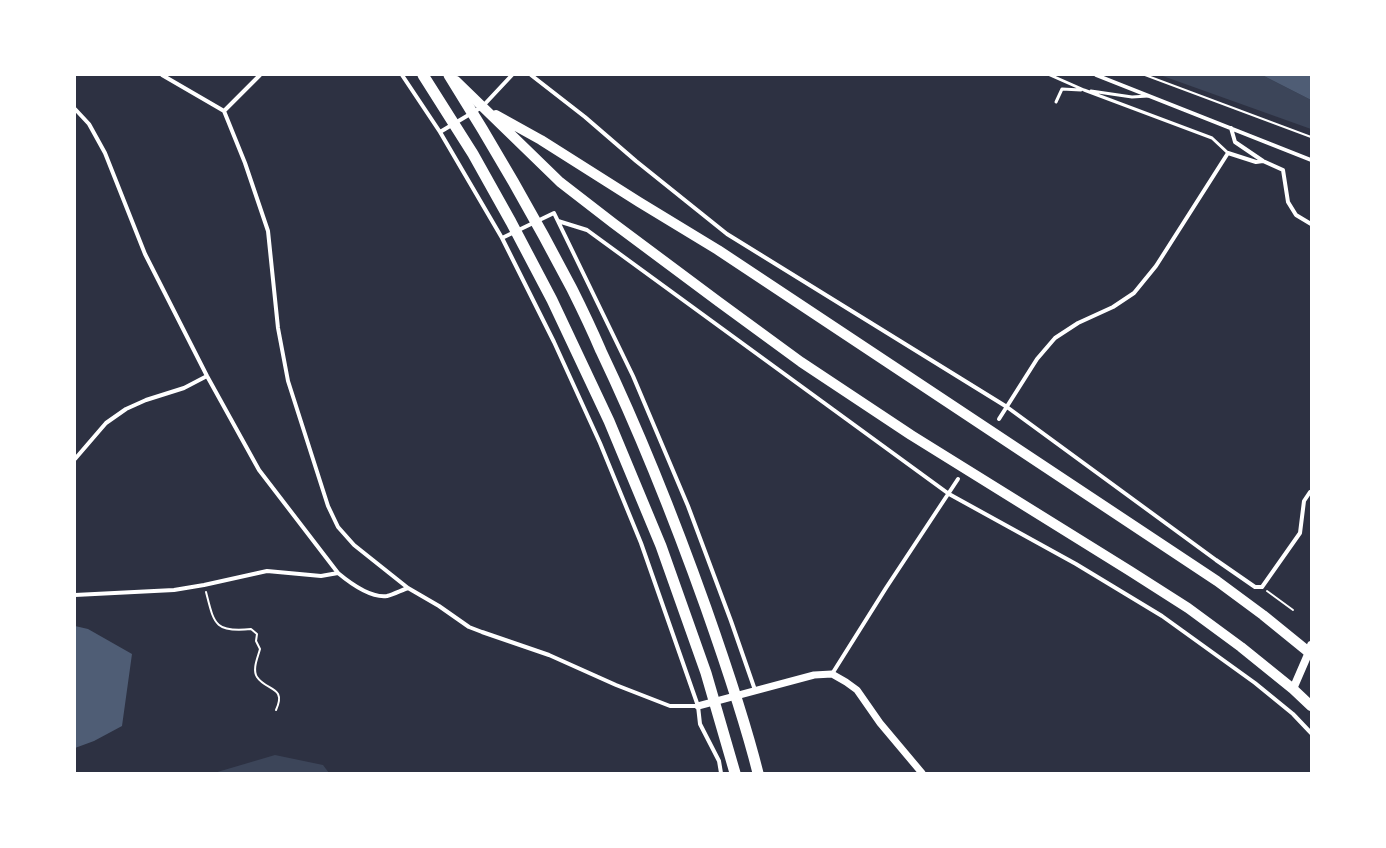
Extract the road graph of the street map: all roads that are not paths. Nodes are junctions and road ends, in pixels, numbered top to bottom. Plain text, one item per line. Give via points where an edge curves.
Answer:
1 (162, 75) edge
2 (260, 75) edge
3 (402, 75) edge
4 (423, 75) edge
5 (449, 75) edge
6 (512, 75) edge
7 (531, 75) edge
8 (1050, 75) edge
9 (1096, 75) edge
10 (1084, 90) junction
11 (1150, 96) junction
12 (1056, 102) dead end
13 (482, 107) junction
14 (75, 109) edge
15 (224, 111) junction
16 (1231, 128) junction
17 (440, 132) junction
18 (1228, 153) junction
19 (1311, 160) edge
20 (1263, 161) junction
21 (558, 221) junction
22 (1311, 224) edge
23 (502, 238) junction
24 (207, 376) junction
25 (1007, 407) junction
26 (999, 419) dead end
27 (75, 458) edge
28 (958, 479) dead end
29 (1311, 493) edge
30 (949, 494) junction
31 (338, 574) junction
32 (408, 588) junction
33 (75, 595) edge
34 (1310, 650) edge
35 (832, 674) junction
36 (1293, 689) junction
37 (755, 690) junction
38 (698, 706) junction
39 (1311, 706) edge
40 (1311, 733) edge
41 (722, 773) edge
42 (735, 773) edge
43 (758, 773) edge
44 (922, 773) edge

1 - 15 street
2 - 15 street
3 - 17 street
4 - 42 highway via 473,154 511,222 552,300 609,422 663,554 706,673
5 - 13 highway
5 - 43 highway via 529,208 573,290 630,412 681,537 726,666
6 - 13 street
7 - 25 street via 727,234
8 - 10 lane
9 - 11 street
10 - 11 lane via 1132,98
10 - 12 lane via 1062,89
10 - 18 lane via 1212,138
11 - 16 street
13 - 17 street
13 - 34 highway via 541,140 731,258 1210,577
13 - 36 highway via 560,182 801,362 911,435 1188,608
14 - 24 street via 89,124 105,152 145,254
15 - 32 street via 268,231 278,328 288,381 328,506 338,527 354,545
16 - 19 street
16 - 20 street via 1235,142
17 - 23 street
18 - 20 street via 1256,162
18 - 25 street via 1156,266 1134,293 1055,338 1037,359
20 - 22 street via 1283,170 1288,202 1296,215
21 - 23 street via 554,213
21 - 30 street via 587,230
21 - 37 street via 633,376 688,506
23 - 38 street via 554,342 600,443 641,543
24 - 27 street via 184,388 126,409 106,423
24 - 31 street via 258,470
25 - 26 street
25 - 29 street via 1255,587 1262,587 1300,533 1304,501
28 - 30 street
30 - 35 street
30 - 40 street via 1076,564 1162,616 1255,683 1293,714
31 - 32 street via 354,586 370,593 386,596
31 - 33 street via 321,576 268,570 174,590
32 - 38 street via 469,627 542,652 670,706
34 - 36 main road
35 - 37 street via 814,674
35 - 44 street via 857,690
36 - 39 highway
37 - 38 street
38 - 41 street via 700,724

